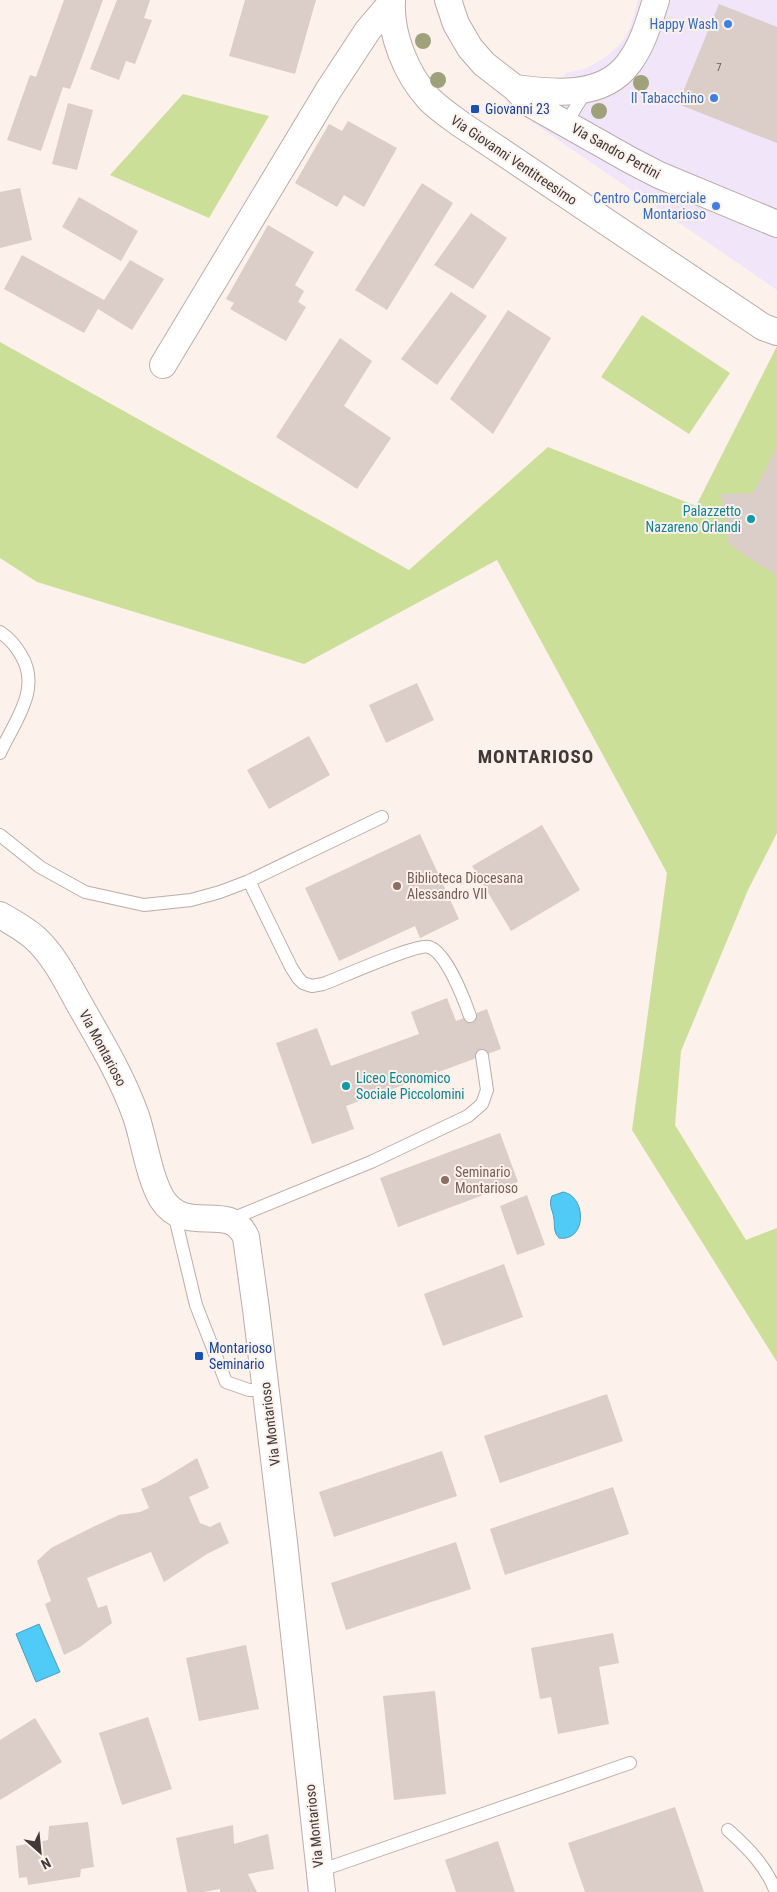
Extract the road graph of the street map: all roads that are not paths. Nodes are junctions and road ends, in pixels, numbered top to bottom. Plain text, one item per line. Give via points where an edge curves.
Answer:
1 (448, 0) edge
2 (656, 0) edge
3 (392, 1) edge
4 (515, 88) junction
5 (587, 89) junction
6 (566, 123) junction
7 (777, 224) edge
8 (772, 335) edge
9 (163, 366) dead end
10 (0, 632) edge
11 (0, 754) edge
12 (382, 817) dead end
13 (0, 835) edge
14 (249, 881) junction
15 (0, 915) edge
16 (470, 1016) dead end
17 (482, 1056) dead end
18 (174, 1210) junction
19 (229, 1220) junction
20 (266, 1390) junction
21 (630, 1763) dead end
22 (728, 1830) dead end
23 (320, 1882) edge
24 (776, 1892) edge

1 - 4 street, Via Sandro Pertini via 456,24 470,48 484,64
2 - 5 street via 642,40 628,64 615,76
3 - 8 street, Via Giovanni Ventitreesimo via 395,31 402,53 417,82 436,106
3 - 9 street, Via Giovanni Ventitreesimo via 368,30 333,84
4 - 5 street via 558,92
4 - 6 street, Via Sandro Pertini via 529,103
5 - 6 lane, Via Sandro Pertini
6 - 7 street, Via Sandro Pertini via 659,175
10 - 11 lane via 17,648 30,676 30,688 24,704
12 - 14 lane
13 - 14 lane via 40,867 85,892 144,905 191,900
14 - 16 lane via 291,968 303,983 312,986 323,984 413,949 430,947 448,967 462,992
15 - 18 street, Via Montarioso via 34,938 65,978 125,1089 158,1188
17 - 19 lane via 487,1090 482,1104 468,1116 371,1162
18 - 19 street via 192,1219
18 - 20 lane via 196,1305 226,1382 249,1390
19 - 20 street, Via Montarioso via 243,1230 248,1245
20 - 23 street, Via Montarioso
21 - 23 lane
22 - 24 lane via 758,1860

